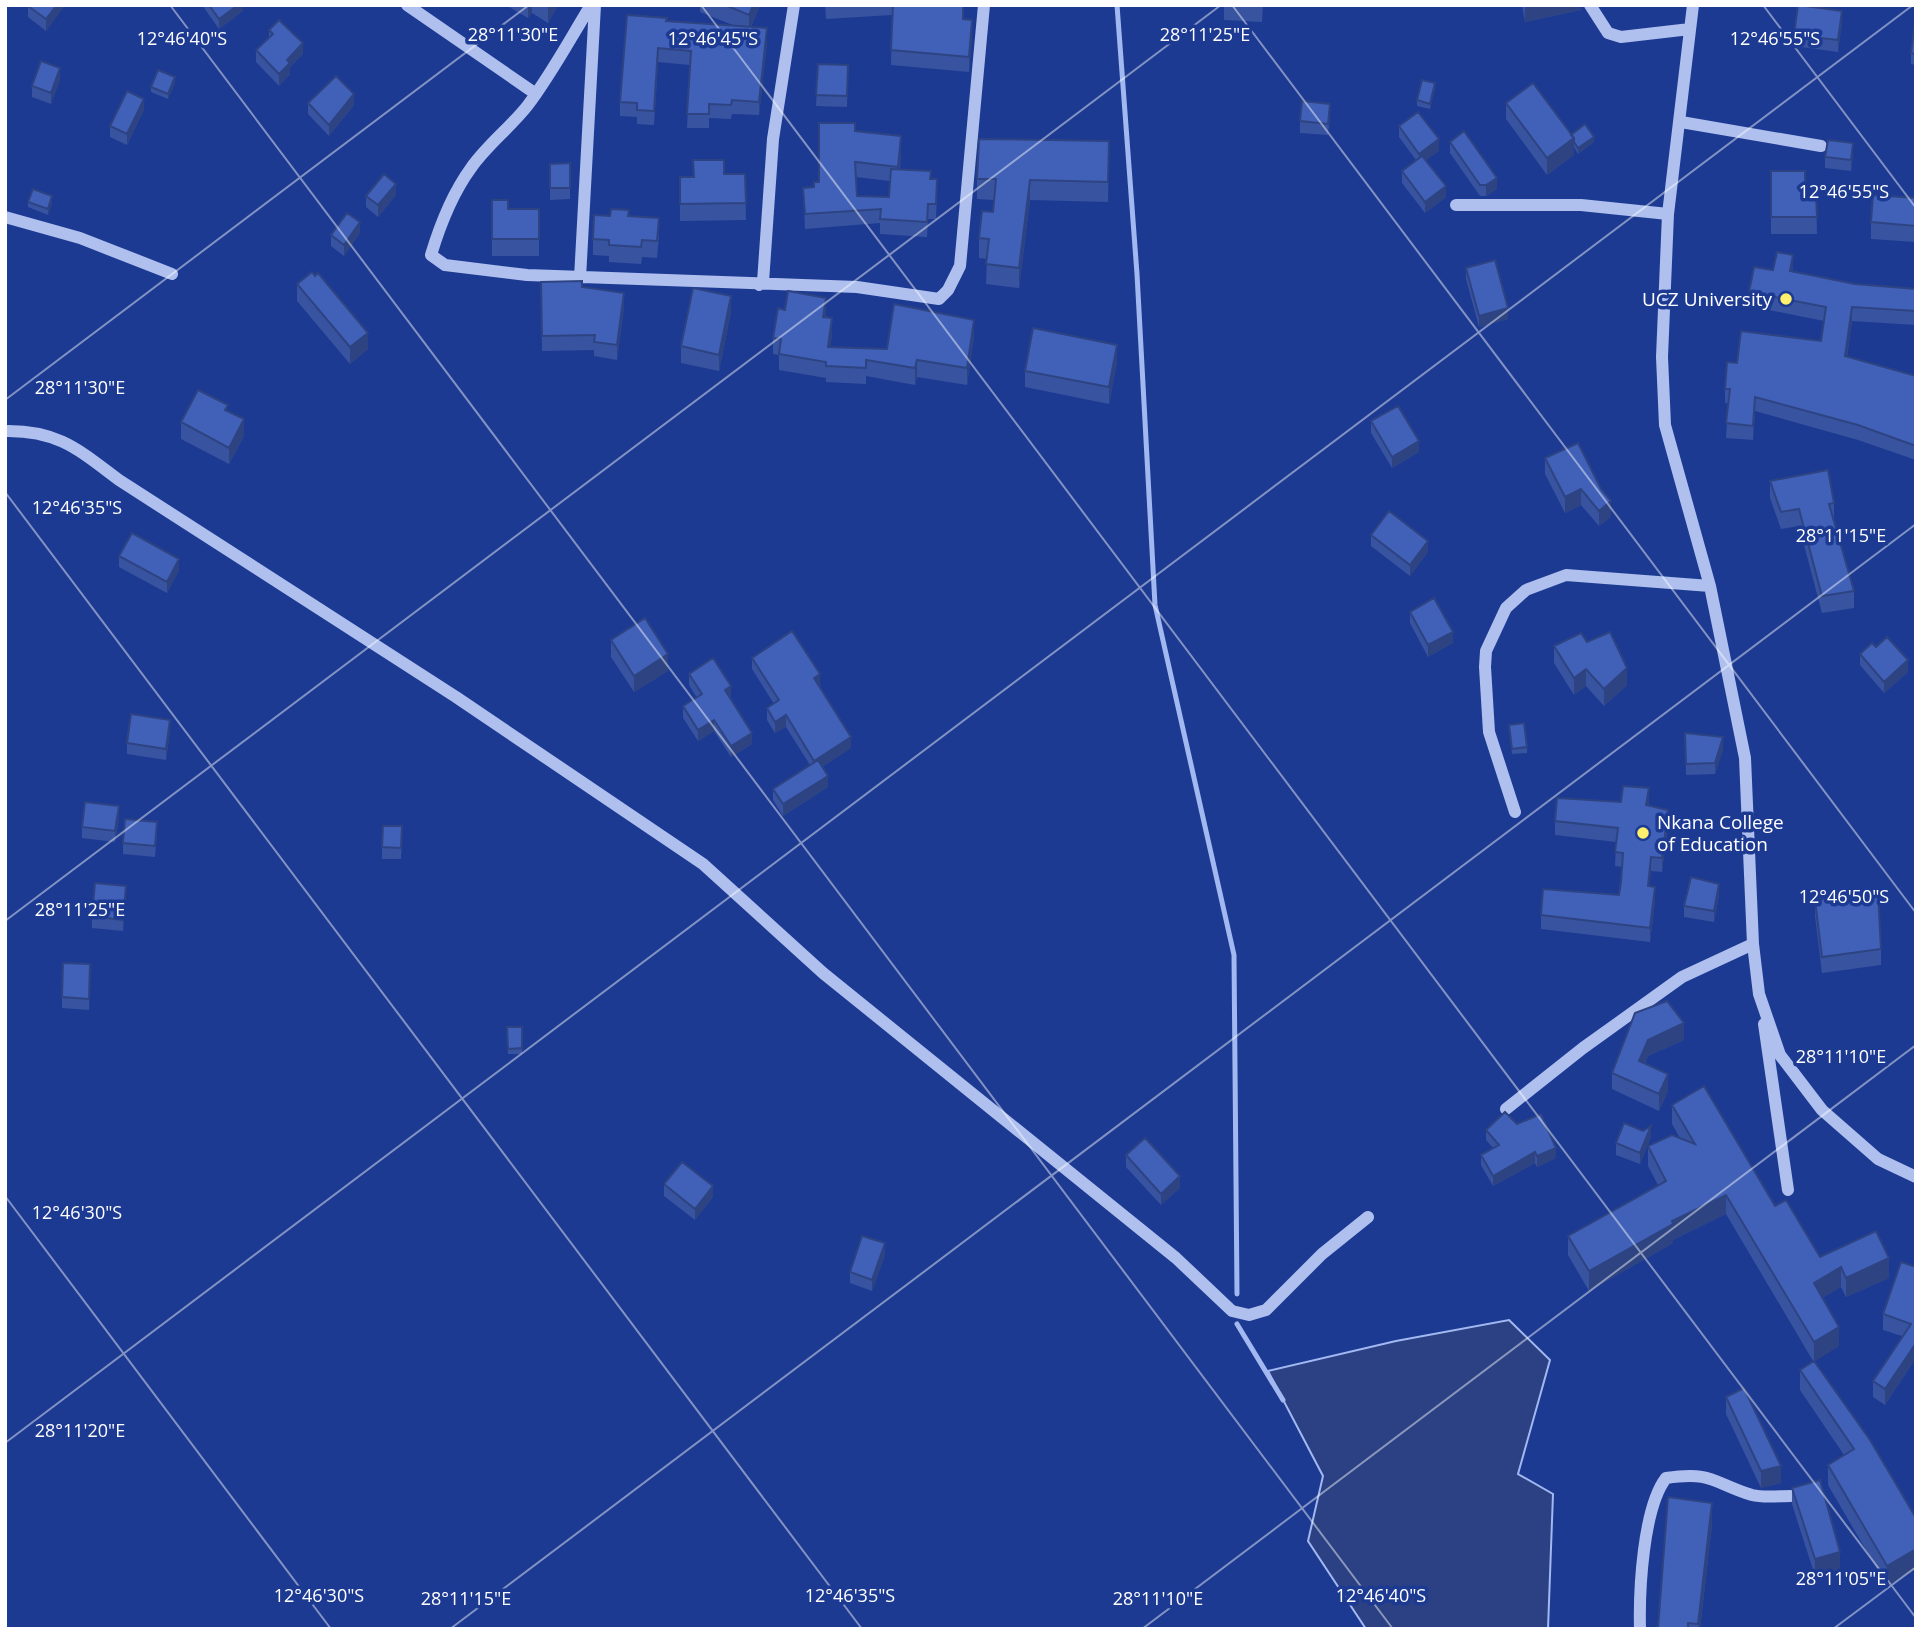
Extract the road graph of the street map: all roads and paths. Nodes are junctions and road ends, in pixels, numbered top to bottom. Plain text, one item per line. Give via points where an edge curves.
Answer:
1 (407, 5) edge
2 (593, 5) edge
3 (794, 5) edge
4 (984, 5) edge
5 (1590, 5) edge
6 (1693, 5) edge
7 (1690, 29) junction
8 (536, 94) junction
9 (1681, 122) junction
10 (1821, 146) dead end
11 (1456, 205) dead end
12 (1668, 214) junction
13 (5, 217) edge
14 (172, 274) dead end
15 (580, 278) junction
16 (759, 285) junction
17 (5, 431) edge
18 (1710, 586) junction
19 (1515, 812) dead end
20 (1753, 944) junction
21 (1759, 994) junction
22 (1506, 1109) edge
23 (1916, 1177) edge
24 (1788, 1190) dead end
25 (1368, 1217) dead end
26 (1791, 1496) edge
27 (1640, 1629) edge

1 - 8 street
2 - 8 street
2 - 15 street
3 - 16 street via 773,139 763,282
4 - 16 street via 960,266 948,290 939,299 858,287
5 - 7 street via 1608,33 1621,37
6 - 7 street
7 - 9 street
8 - 15 street via 471,167 440,226 431,255 445,265
9 - 10 street
9 - 12 street
11 - 12 street via 1581,205
12 - 18 street via 1662,358 1665,425
13 - 14 street via 80,238
15 - 16 street
17 - 25 street via 35,430 74,446 703,864 823,973 1176,1258 1231,1311 1250,1315 1266,1310 1322,1254
18 - 19 street via 1566,576 1526,590 1506,608 1486,651 1485,667 1489,732
18 - 20 street via 1745,758
20 - 21 street
20 - 22 street via 1682,977
21 - 23 street via 1780,1055 1822,1110 1878,1159
21 - 24 street
26 - 27 street via 1754,1496 1695,1474 1666,1478 1657,1490 1640,1570

